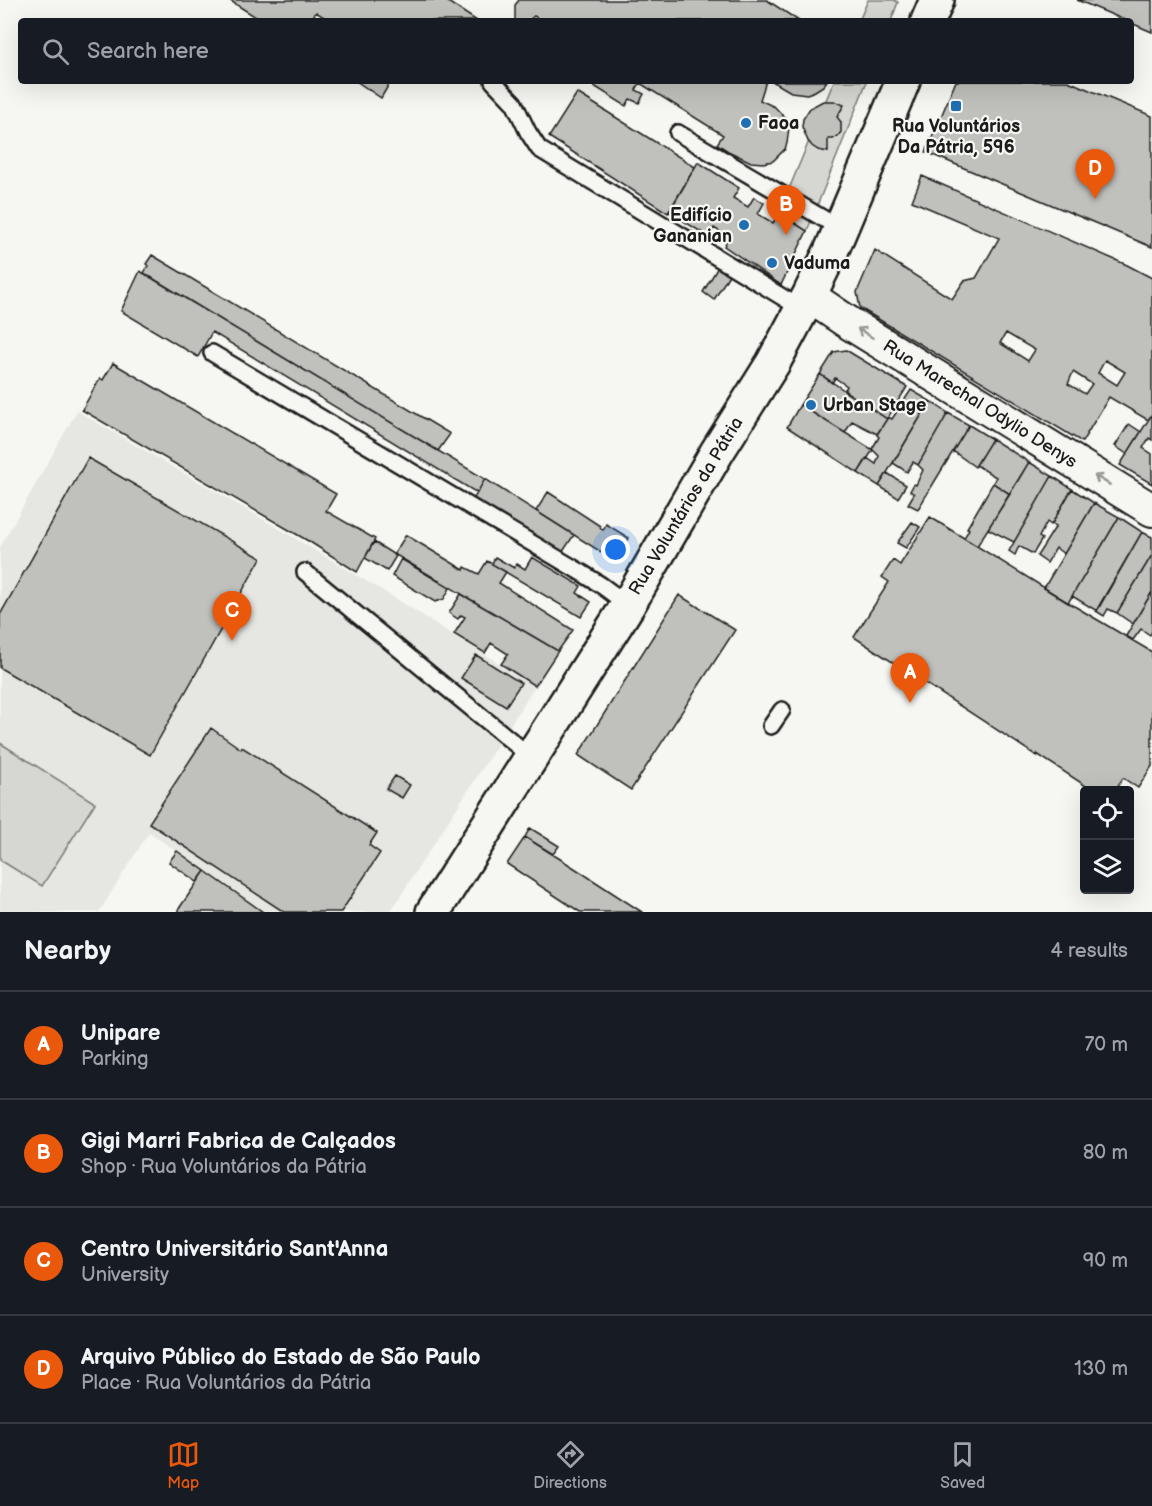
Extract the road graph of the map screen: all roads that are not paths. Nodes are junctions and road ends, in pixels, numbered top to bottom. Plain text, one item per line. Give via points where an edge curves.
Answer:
1 (936, 0) edge
2 (929, 18) edge
3 (496, 84) edge
4 (902, 84) edge
5 (678, 132) dead end
6 (841, 229) junction
7 (806, 303) junction
8 (212, 353) dead end
9 (1152, 510) edge
10 (305, 572) dead end
11 (628, 605) junction
12 (782, 710) dead end
13 (771, 726) dead end
14 (531, 757) junction
15 (433, 912) edge

1 - 2 main road
3 - 7 lane via 514,104 539,149 713,254
4 - 6 main road, Rua Voluntários da Pátria
5 - 6 lane
6 - 7 main road, Rua Voluntários da Pátria
9 -> 7 street, Rua Marechal Odylio Denys via 849,323
7 - 11 main road, Rua Voluntários da Pátria
8 - 11 lane via 582,573
10 - 14 lane
11 - 14 main road, Rua Voluntários da Pátria
12 - 13 lane
14 - 15 main road, Rua Voluntários da Pátria

